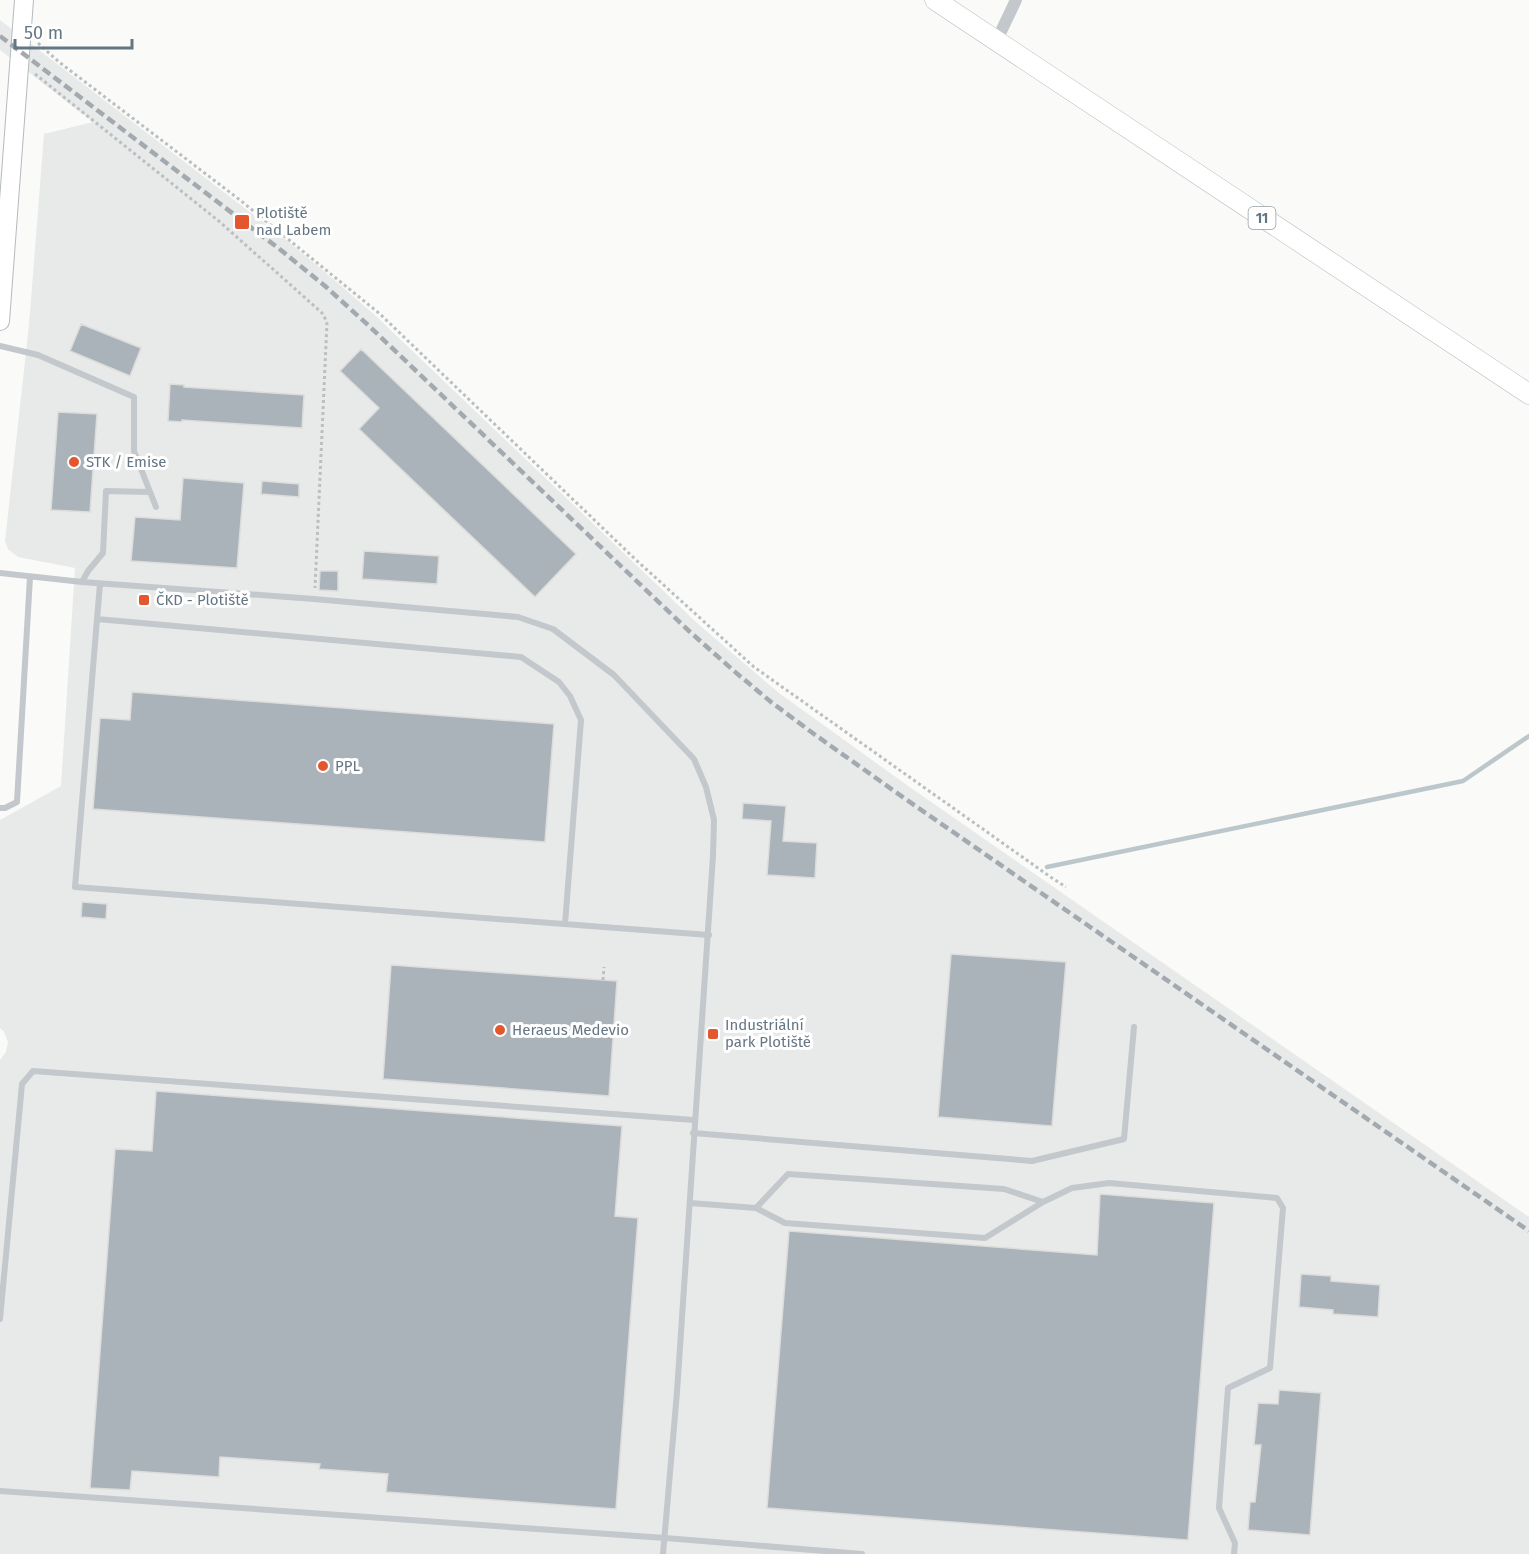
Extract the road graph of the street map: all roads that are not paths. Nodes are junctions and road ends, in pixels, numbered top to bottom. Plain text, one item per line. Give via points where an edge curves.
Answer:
1 (24, 0) edge
2 (935, 0) edge
3 (1016, 0) edge
4 (996, 42) junction
5 (0, 321) edge
6 (0, 346) edge
7 (1529, 394) edge
8 (150, 492) junction
9 (156, 507) dead end
10 (0, 573) edge
11 (30, 577) junction
12 (82, 582) junction
13 (100, 584) junction
14 (97, 619) junction
15 (0, 808) edge
16 (565, 924) junction
17 (708, 935) junction
18 (1134, 1027) dead end
19 (694, 1120) junction
20 (693, 1133) junction
21 (1043, 1202) junction
22 (690, 1203) junction
23 (756, 1208) junction
24 (0, 1319) edge
25 (0, 1491) edge
26 (665, 1538) junction
27 (663, 1554) edge
28 (862, 1554) edge
29 (1234, 1554) edge

1 - 5 main road
2 - 4 main road, 11
3 - 4 street
4 - 7 main road, 11
6 - 8 lane via 38,355 134,397 134,451
8 - 9 lane
8 - 12 lane via 106,491 103,553
10 - 11 lane
11 - 12 lane
11 - 15 lane via 16,802
12 - 13 lane
13 - 14 lane
13 - 17 lane via 518,617 553,629 614,675 694,759 714,820
14 - 16 lane via 521,657 559,682 581,720
14 - 16 lane via 75,887
16 - 17 lane
17 - 19 lane
18 - 20 lane via 1124,1139 1061,1155 1032,1161
19 - 20 lane
19 - 24 lane via 33,1071 22,1084
20 - 22 lane
21 - 23 lane via 985,1238 785,1223
21 - 23 lane via 1004,1189 788,1174
21 - 29 lane via 1072,1188 1109,1183 1276,1198 1283,1208 1270,1368 1228,1388 1219,1508 1235,1543
22 - 23 lane
22 - 26 lane
25 - 26 lane
26 - 27 lane
26 - 28 lane

